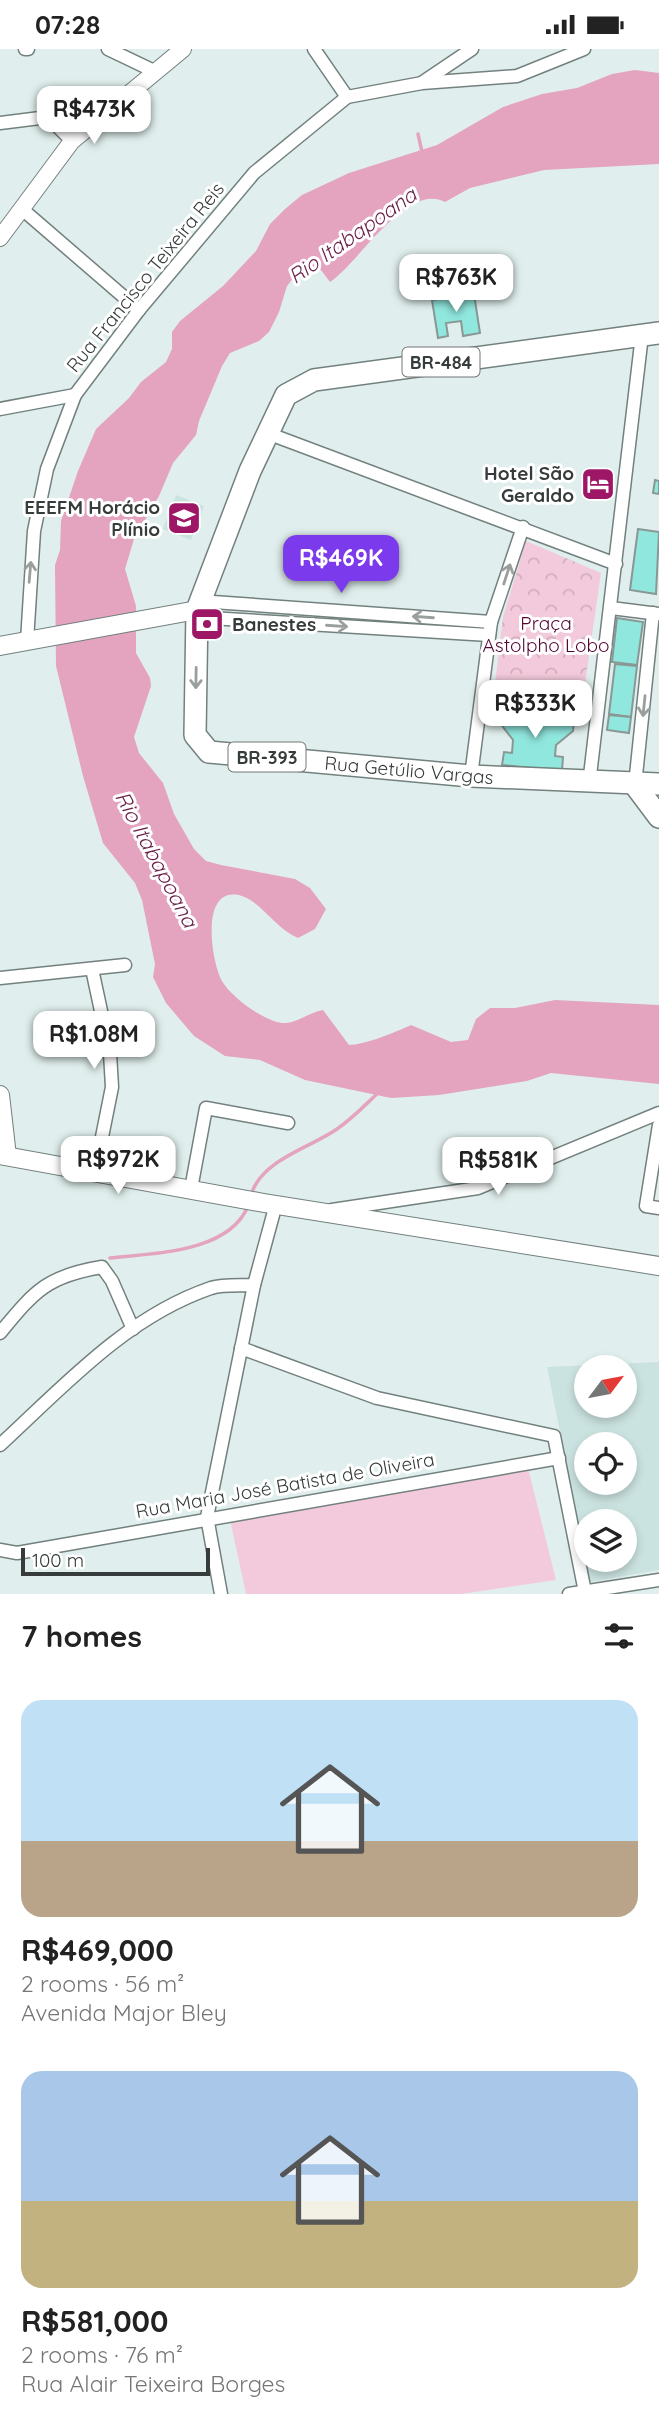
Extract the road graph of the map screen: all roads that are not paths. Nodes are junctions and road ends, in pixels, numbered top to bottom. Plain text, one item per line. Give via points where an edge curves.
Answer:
1 (108, 49) edge
2 (183, 49) edge
3 (314, 49) edge
4 (472, 49) edge
5 (584, 49) edge
6 (155, 71) junction
7 (422, 83) junction
8 (347, 97) junction
9 (0, 123) edge
10 (72, 141) junction
11 (22, 209) junction
12 (0, 238) edge
13 (139, 310) junction
14 (651, 334) edge
15 (75, 395) junction
16 (0, 409) edge
17 (267, 433) junction
18 (523, 527) junction
19 (616, 564) junction
20 (611, 608) junction
21 (197, 610) junction
22 (656, 614) edge
23 (491, 622) junction
24 (489, 635) junction
25 (27, 641) junction
26 (0, 646) edge
27 (471, 776) junction
28 (589, 784) junction
29 (635, 785) junction
30 (659, 785) edge
31 (659, 817) edge
32 (125, 965) dead end
33 (92, 969) junction
34 (0, 978) edge
35 (0, 1095) edge
36 (659, 1113) edge
37 (288, 1123) dead end
38 (659, 1125) edge
39 (4, 1156) edge
40 (95, 1172) junction
41 (191, 1189) junction
42 (270, 1203) junction
43 (659, 1208) edge
44 (318, 1212) junction
45 (659, 1266) edge
46 (254, 1285) junction
47 (133, 1329) junction
48 (0, 1333) edge
49 (241, 1348) junction
50 (0, 1445) edge
51 (559, 1458) junction
52 (207, 1517) junction
53 (0, 1551) edge
54 (659, 1580) edge
55 (586, 1592) junction
56 (221, 1594) edge
57 (569, 1594) edge

1 - 6 street
2 - 6 street
3 - 8 street
4 - 7 street
5 - 7 street, Rua Francisco Teixeira Reis via 517,76
6 - 10 street
7 - 8 street, Rua Francisco Teixeira Reis
8 - 13 street, Rua Francisco Teixeira Reis via 254,173
9 - 10 street via 48,117
10 - 11 street
11 - 12 street
11 - 13 street
13 - 15 street, Rua Francisco Teixeira Reis
14 - 17 main road, BR-484 via 314,380 286,395
14 - 19 street
15 - 16 street
25 -> 15 street, Rua Francisco Teixeira Reis via 34,531 47,469
17 - 18 street
17 - 21 main road, BR-484
18 - 19 street
23 -> 18 street
19 - 20 street
20 - 22 street
20 - 28 street
23 -> 21 street via 213,602
21 -> 24 street via 210,618
21 - 25 main road
21 -> 27 main road, Rua Getúlio Vargas / BR-393 via 195,736 209,752
22 -> 29 street
23 - 24 street
24 - 27 street
25 - 26 main road
27 - 28 main road, Rua Getúlio Vargas / BR-393
28 - 29 main road, BR-393
29 - 30 main road, BR-393
29 - 31 main road
32 - 33 street
33 - 34 street
33 - 40 street via 110,1053 112,1087
35 - 39 main road
36 - 44 street via 478,1188
37 - 41 street via 206,1108
38 - 43 street via 646,1206
39 - 40 main road
40 - 41 main road
41 - 42 main road
42 - 44 main road
42 - 46 street
44 - 45 main road
46 - 47 street via 213,1287 154,1314
46 - 49 street
47 - 48 street via 102,1267 66,1273 24,1301
47 - 50 street via 101,1351
49 - 51 street via 377,1398 554,1436
49 - 52 street
51 - 52 street, Rua Maria José Batista de Oliveira
51 - 55 street
52 - 53 street, Rua Maria José Batista de Oliveira via 17,1552
52 - 56 street
54 - 55 street
55 - 57 street

